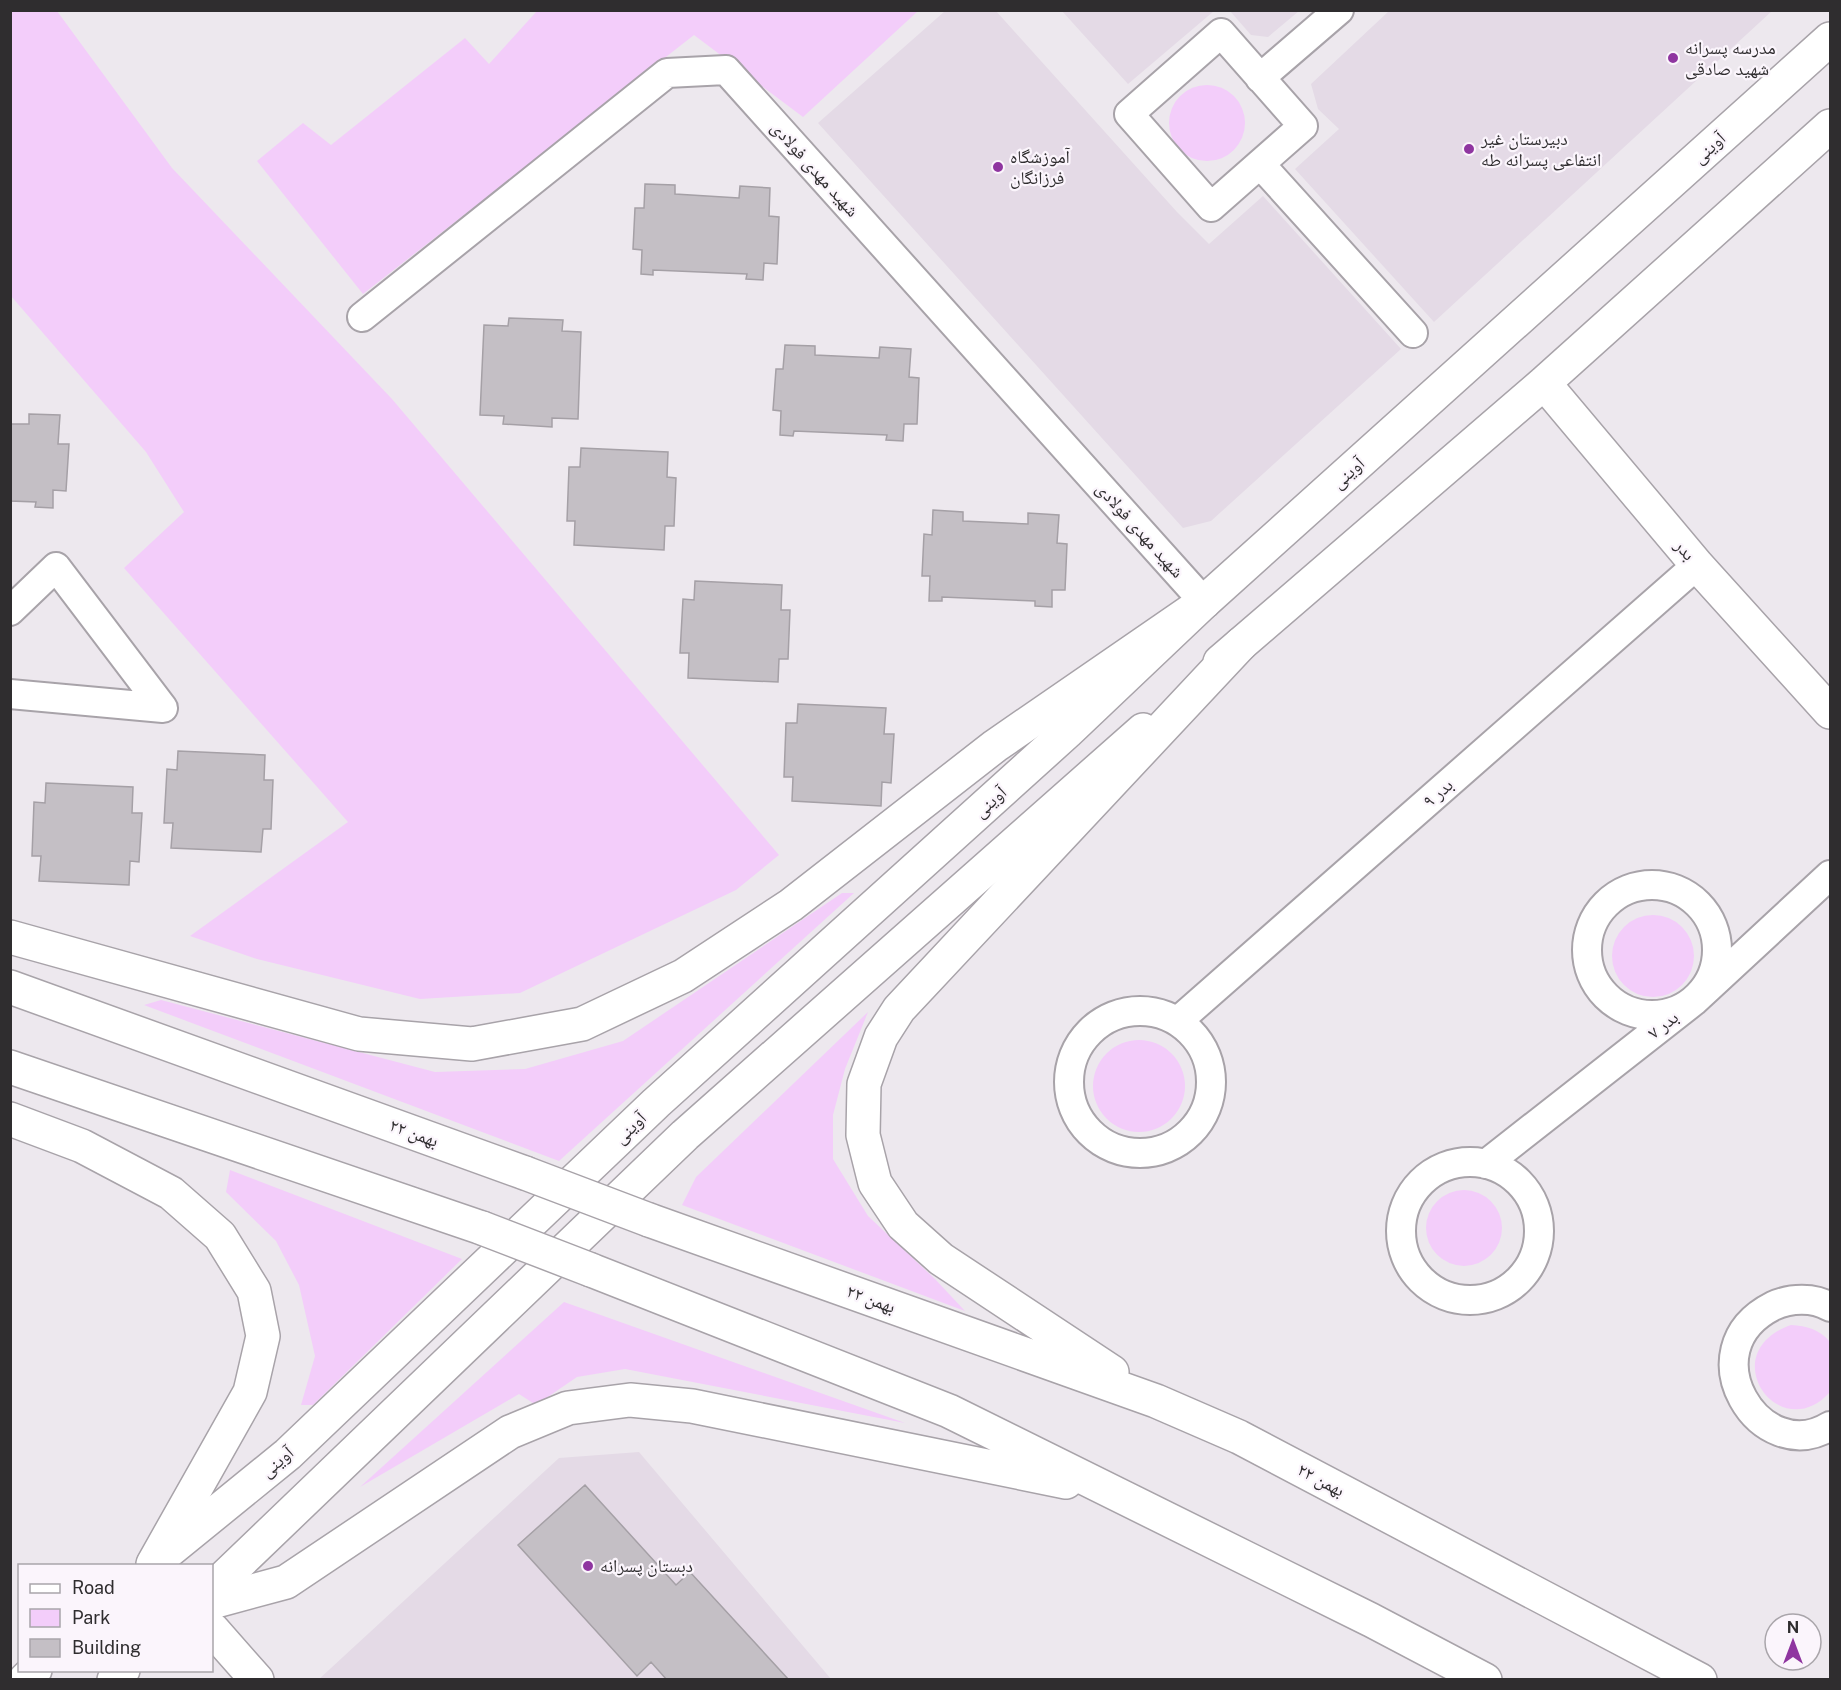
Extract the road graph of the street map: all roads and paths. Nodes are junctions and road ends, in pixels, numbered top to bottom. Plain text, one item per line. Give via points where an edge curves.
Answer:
1 (1339, 10) edge
2 (1830, 39) edge
3 (1260, 78) junction
4 (1830, 126) edge
5 (1260, 164) junction
6 (362, 317) dead end
7 (1413, 333) dead end
8 (1544, 383) junction
9 (1698, 565) junction
10 (1204, 602) junction
11 (10, 611) edge
12 (1241, 644) junction
13 (10, 694) edge
14 (1830, 712) edge
15 (1826, 889) edge
16 (10, 937) edge
17 (10, 987) edge
18 (1694, 1001) junction
19 (1178, 1021) junction
20 (10, 1067) edge
21 (10, 1119) edge
22 (1486, 1164) junction
23 (1830, 1307) edge
24 (1156, 1401) junction
25 (1830, 1426) edge
26 (1112, 1491) junction
27 (153, 1564) edge
28 (153, 1564) edge
29 (213, 1588) edge
30 (213, 1602) edge
31 (213, 1630) edge
32 (256, 1680) edge
33 (1485, 1680) edge
34 (1700, 1680) edge

1 - 3 street
2 - 10 main road, آوینی
3 - 5 street via 1303,126
3 - 5 street via 1221,33 1129,114 1211,207
4 - 8 main road
5 - 7 street
6 - 10 street, شهید مهدی فولادی via 667,73 726,70
8 - 9 main road, بدر
8 - 12 main road
9 - 14 main road, بدر
9 - 19 street, بدر ۹
10 - 16 main road via 995,746 791,905 683,976 582,1024 472,1044 359,1034
10 - 27 main road, آوینی via 1067,732 656,1103 288,1454
11 - 13 street via 56,567 163,708
12 - 24 main road via 899,1010 881,1037 864,1084 863,1135 876,1183 903,1226 941,1259
12 - 29 main road via 686,1135
15 - 18 street, بدر ۷
17 - 24 main road, ۲۲ بهمن, bridge
18 - 18 street via 1708,985 1716,965 1717,944 1711,923 1699,905 1682,892 1661,885 1640,886 1602,907 1591,925 1586,946 1589,968 1598,987 1613,1003 1654,1016
18 - 22 street, بدر ۷
19 - 19 street via 1157,1012 1133,1011 1110,1017 1090,1031 1076,1049 1069,1072 1070,1095 1078,1118 1093,1136 1114,1148 1137,1153 1160,1150 1182,1140 1198,1124 1209,1103 1212,1080 1207,1057 1196,1037
20 - 26 main road, bridge via 482,1228 949,1411
21 - 28 main road via 82,1146 171,1193 220,1236 254,1291 262,1336 250,1392
22 - 22 street via 1464,1162 1442,1167 1423,1179 1409,1197 1402,1218 1401,1240 1408,1262 1420,1280 1438,1293 1460,1299 1483,1299 1505,1291 1523,1276 1535,1256 1540,1233 1536,1209 1525,1189 1508,1173
23 - 25 street via 1801,1299 1780,1302 1761,1312 1746,1326 1736,1346 1733,1366 1736,1388 1761,1422 1780,1431 1801,1434
24 - 34 main road, ۲۲ بهمن via 1239,1437
26 - 30 main road via 692,1406 630,1400 568,1408 510,1432 286,1582
26 - 33 main road
31 - 32 main road

